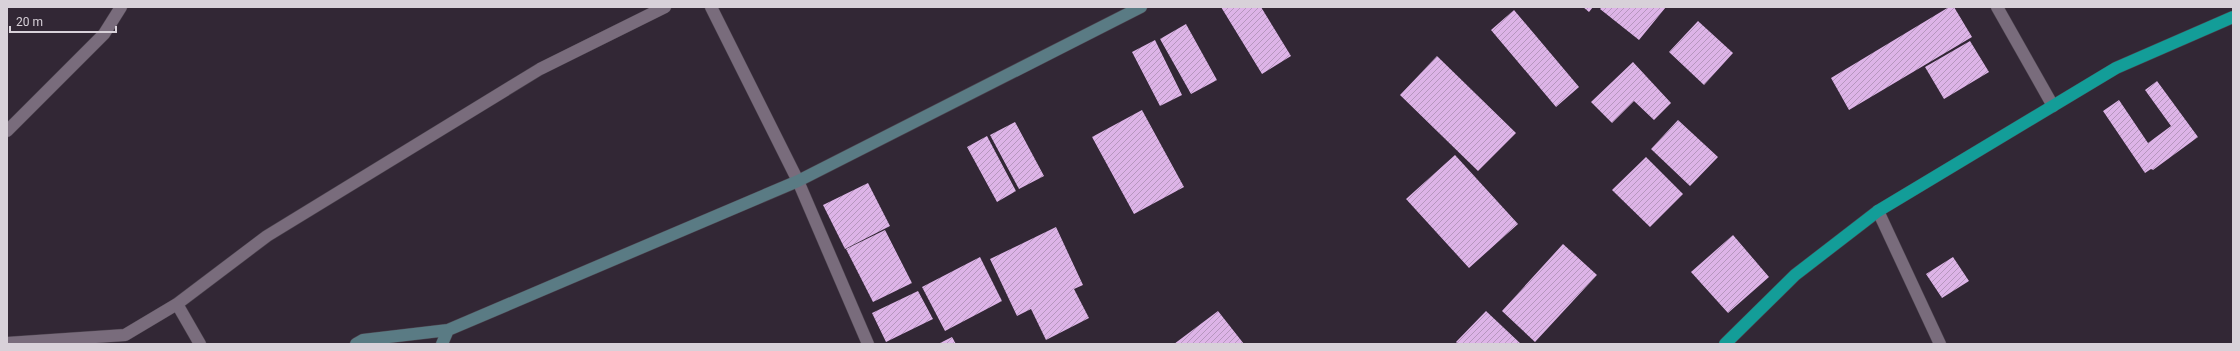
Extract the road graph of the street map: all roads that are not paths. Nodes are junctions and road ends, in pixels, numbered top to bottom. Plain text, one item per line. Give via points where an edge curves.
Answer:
1 (121, 7) edge
2 (665, 7) edge
3 (710, 7) edge
4 (1141, 7) edge
5 (1997, 7) edge
6 (2233, 17) edge
7 (2053, 106) junction
8 (7, 131) edge
9 (798, 181) junction
10 (1878, 211) junction
11 (177, 304) junction
12 (448, 330) junction
13 (7, 343) edge
14 (200, 344) edge
15 (356, 344) edge
16 (442, 344) edge
17 (868, 344) edge
18 (1725, 344) edge
19 (1940, 344) edge

1 - 8 street via 104,34
2 - 11 street via 540,69 267,236
3 - 9 street
4 - 9 street
5 - 7 street
6 - 7 highway via 2116,68
7 - 10 highway
9 - 12 street
9 - 17 street
10 - 18 highway via 1795,275
10 - 19 street
11 - 13 street via 125,334
11 - 14 street
12 - 15 street via 363,340
12 - 16 street

